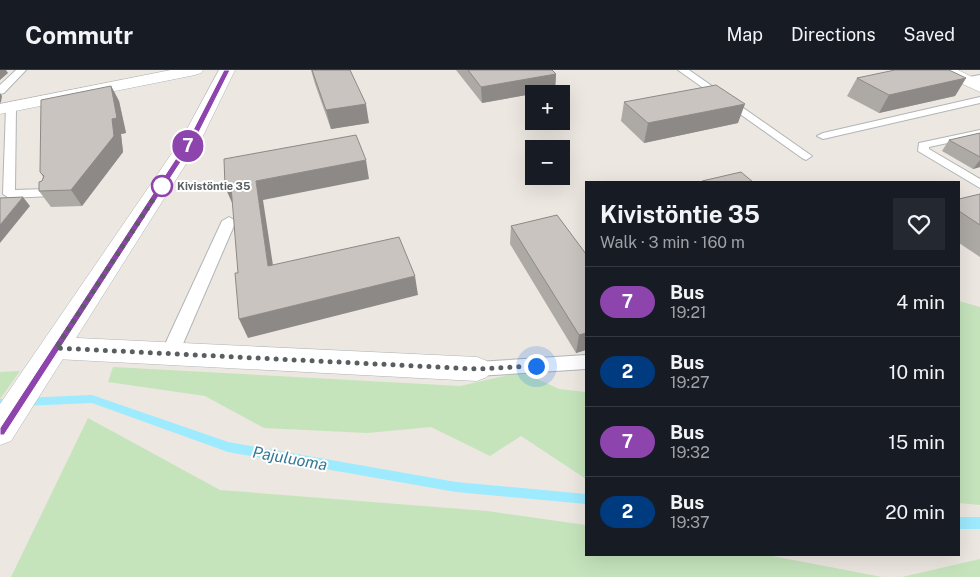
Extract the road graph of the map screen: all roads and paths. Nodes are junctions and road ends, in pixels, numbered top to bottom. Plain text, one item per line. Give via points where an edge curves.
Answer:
1 (22, 70) edge
2 (195, 70) edge
3 (227, 70) edge
4 (683, 70) edge
5 (945, 70) edge
6 (976, 82) edge
7 (0, 91) edge
8 (980, 100) edge
9 (6, 108) edge
10 (980, 134) edge
11 (823, 136) dead end
12 (806, 156) dead end
13 (980, 184) edge
14 (48, 193) edge
15 (229, 221) dead end
16 (170, 353) junction
17 (48, 360) junction
18 (585, 362) edge
19 (477, 369) joint
20 (0, 431) edge

1 - 7 lane
2 - 9 street
3 - 17 street via 191,140
4 - 12 lane
5 - 6 street
8 - 11 lane
9 - 14 lane via 9,194
10 - 13 lane via 923,145 924,152
15 - 16 lane
16 - 17 street
16 - 19 street
17 - 20 street
18 - 19 lane

